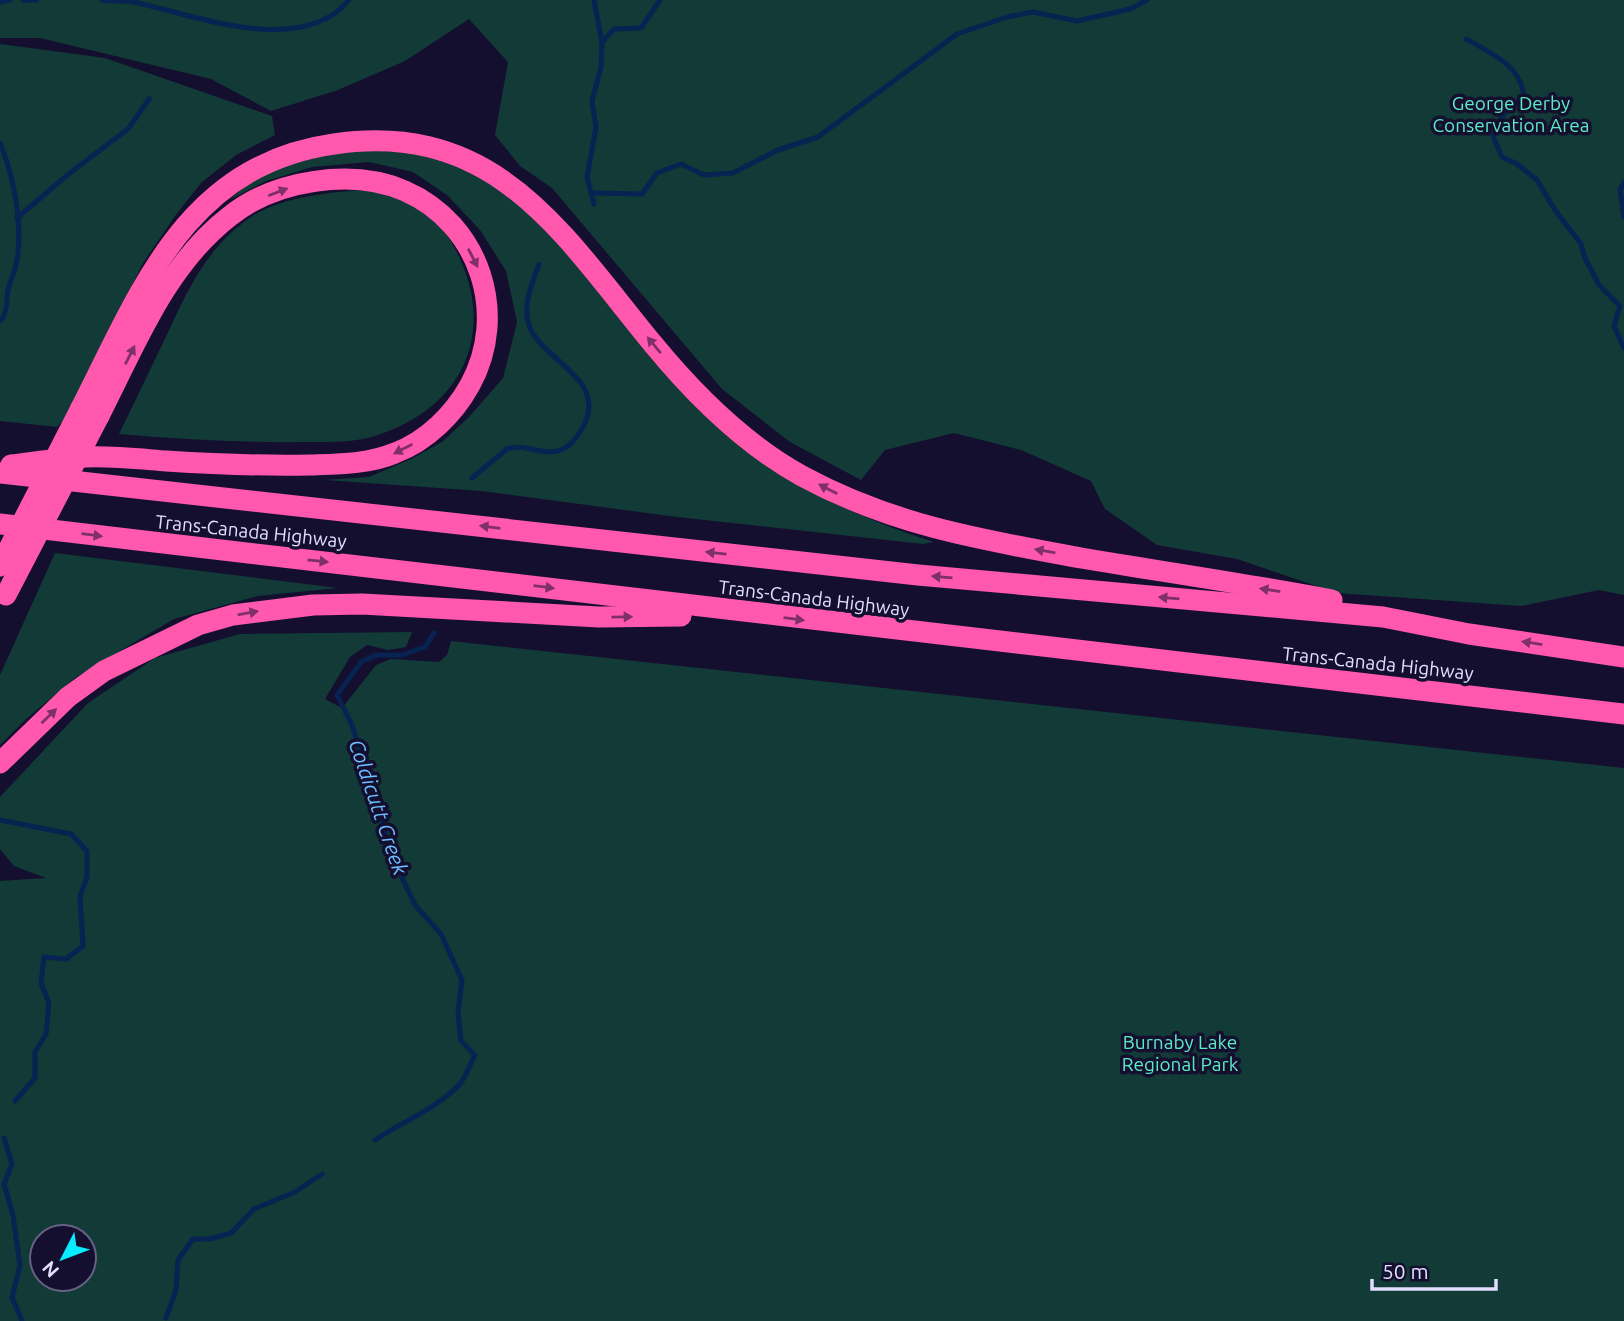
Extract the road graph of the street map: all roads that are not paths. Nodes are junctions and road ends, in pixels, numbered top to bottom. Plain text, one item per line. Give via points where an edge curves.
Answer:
1 (90, 412) junction
2 (0, 466) edge
3 (0, 473) edge
4 (0, 524) edge
5 (0, 566) edge
6 (3, 601) edge
7 (754, 614) junction
8 (1383, 617) junction
9 (1624, 657) edge
10 (1624, 714) edge
11 (0, 763) edge

1 -> 2 highway via 191,253 231,214 284,189 307,182 360,179 406,191 453,227 485,284 487,334 473,379 451,413 420,440 396,453 333,465 86,457
1 - 5 highway, bridge
1 - 6 highway, bridge
8 -> 1 highway via 1331,600 940,530 853,502 787,466 700,397 526,196 490,170 428,146 354,141 301,148 242,176 210,200 186,224 144,284
8 -> 3 highway, Trans-Canada Highway via 918,575
4 -> 7 highway, Trans-Canada Highway
7 -> 10 highway, Trans-Canada Highway
11 -> 7 highway via 68,697 104,671 188,629 233,615 362,604 599,617
9 -> 8 highway, Trans-Canada Highway

